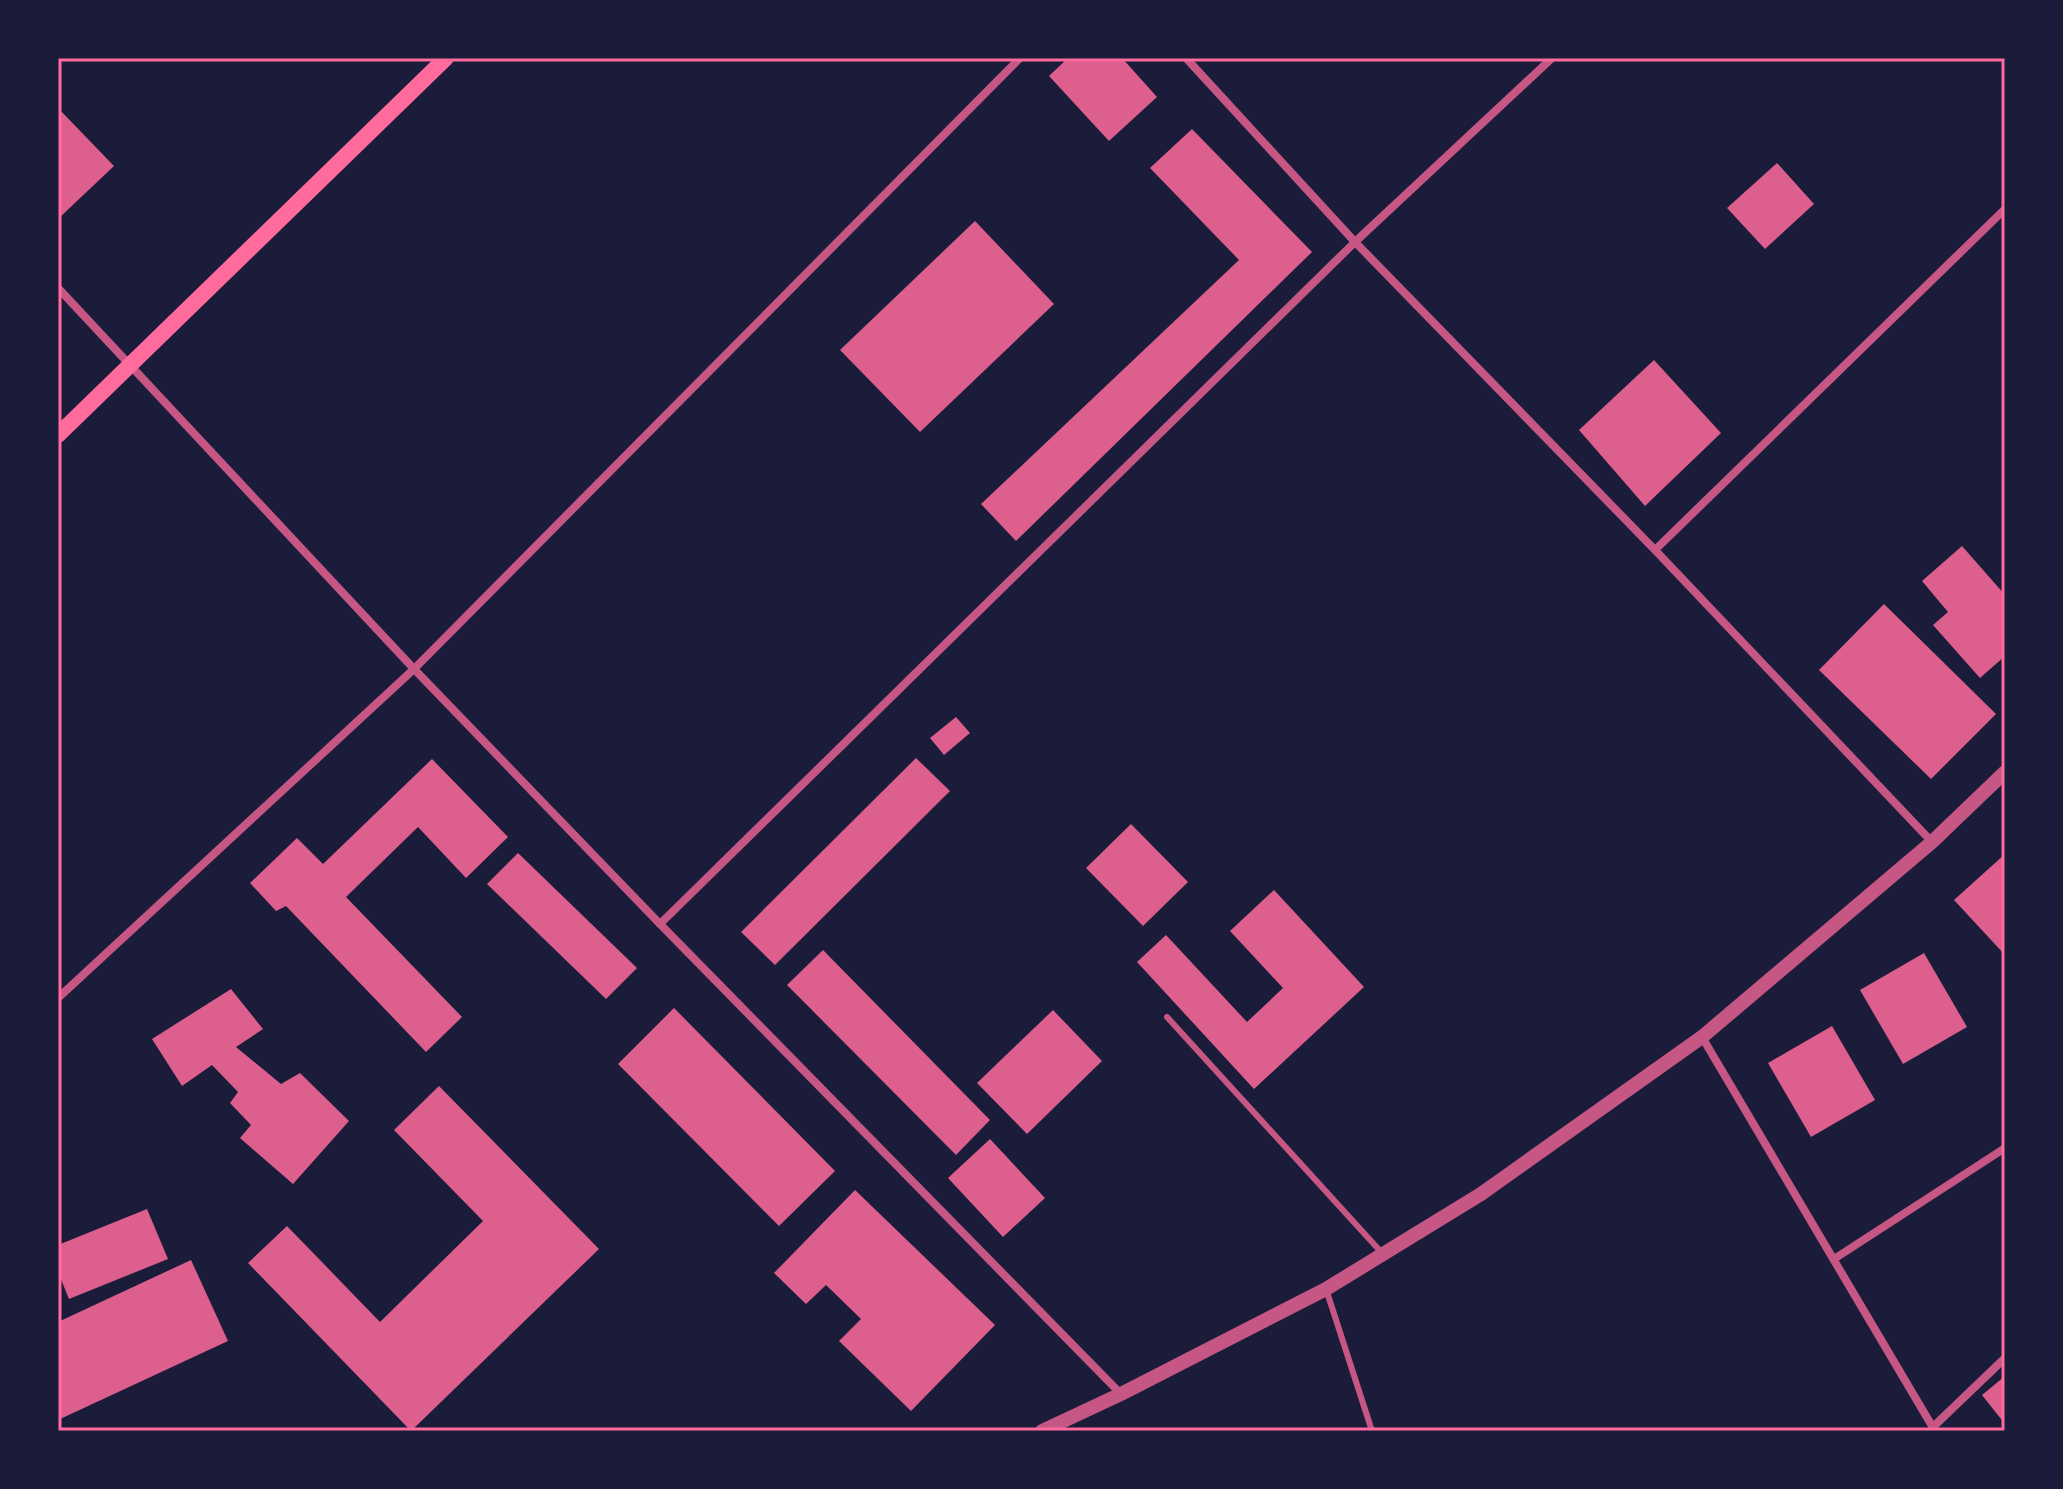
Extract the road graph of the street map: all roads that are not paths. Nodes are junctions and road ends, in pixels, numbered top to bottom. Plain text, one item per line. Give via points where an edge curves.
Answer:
1 (446, 58) edge
2 (1020, 58) edge
3 (1186, 58) edge
4 (1552, 58) edge
5 (2005, 209) edge
6 (1355, 242) junction
7 (58, 288) edge
8 (131, 366) junction
9 (58, 435) edge
10 (1655, 550) junction
11 (414, 669) junction
12 (2005, 772) edge
13 (1932, 842) junction
14 (660, 924) junction
15 (58, 998) edge
16 (1167, 1017) dead end
17 (1702, 1037) junction
18 (2005, 1148) edge
19 (1384, 1255) junction
20 (1834, 1259) junction
21 (1326, 1289) junction
22 (2005, 1358) edge
23 (1121, 1394) junction
24 (1934, 1429) edge
25 (1042, 1431) edge
26 (1372, 1431) edge

1 - 8 main road
2 - 11 street
3 - 6 street
4 - 6 street
5 - 10 street
6 - 10 street
6 - 14 street
7 - 8 street
8 - 9 main road
8 - 11 street
10 - 13 street
11 - 14 street
11 - 15 street
12 - 13 street
13 - 17 street
14 - 23 street
16 - 19 lane
17 - 19 street via 1481,1194
17 - 20 street
18 - 20 street
19 - 21 street
20 - 24 street
21 - 23 street
21 - 26 lane
22 - 24 street
23 - 25 street

